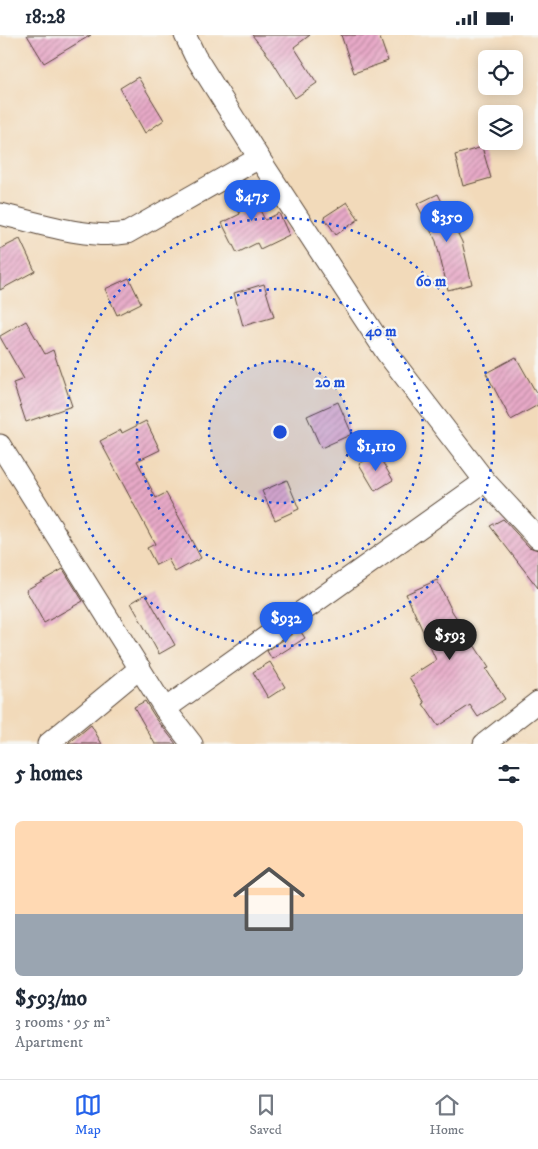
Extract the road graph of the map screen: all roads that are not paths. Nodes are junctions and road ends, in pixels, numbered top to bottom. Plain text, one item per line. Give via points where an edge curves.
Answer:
1 (185, 35) edge
2 (259, 159) junction
3 (0, 213) edge
4 (0, 445) edge
5 (486, 481) junction
6 (538, 538) edge
7 (140, 668) junction
8 (538, 702) edge
9 (165, 709) junction
10 (48, 744) edge
11 (192, 744) edge
12 (484, 744) edge

1 - 2 street
2 - 3 street via 127,233 73,231
2 - 5 street via 386,352
4 - 7 street
5 - 6 street
5 - 9 street
7 - 9 street
7 - 10 street
8 - 12 street
9 - 11 street

